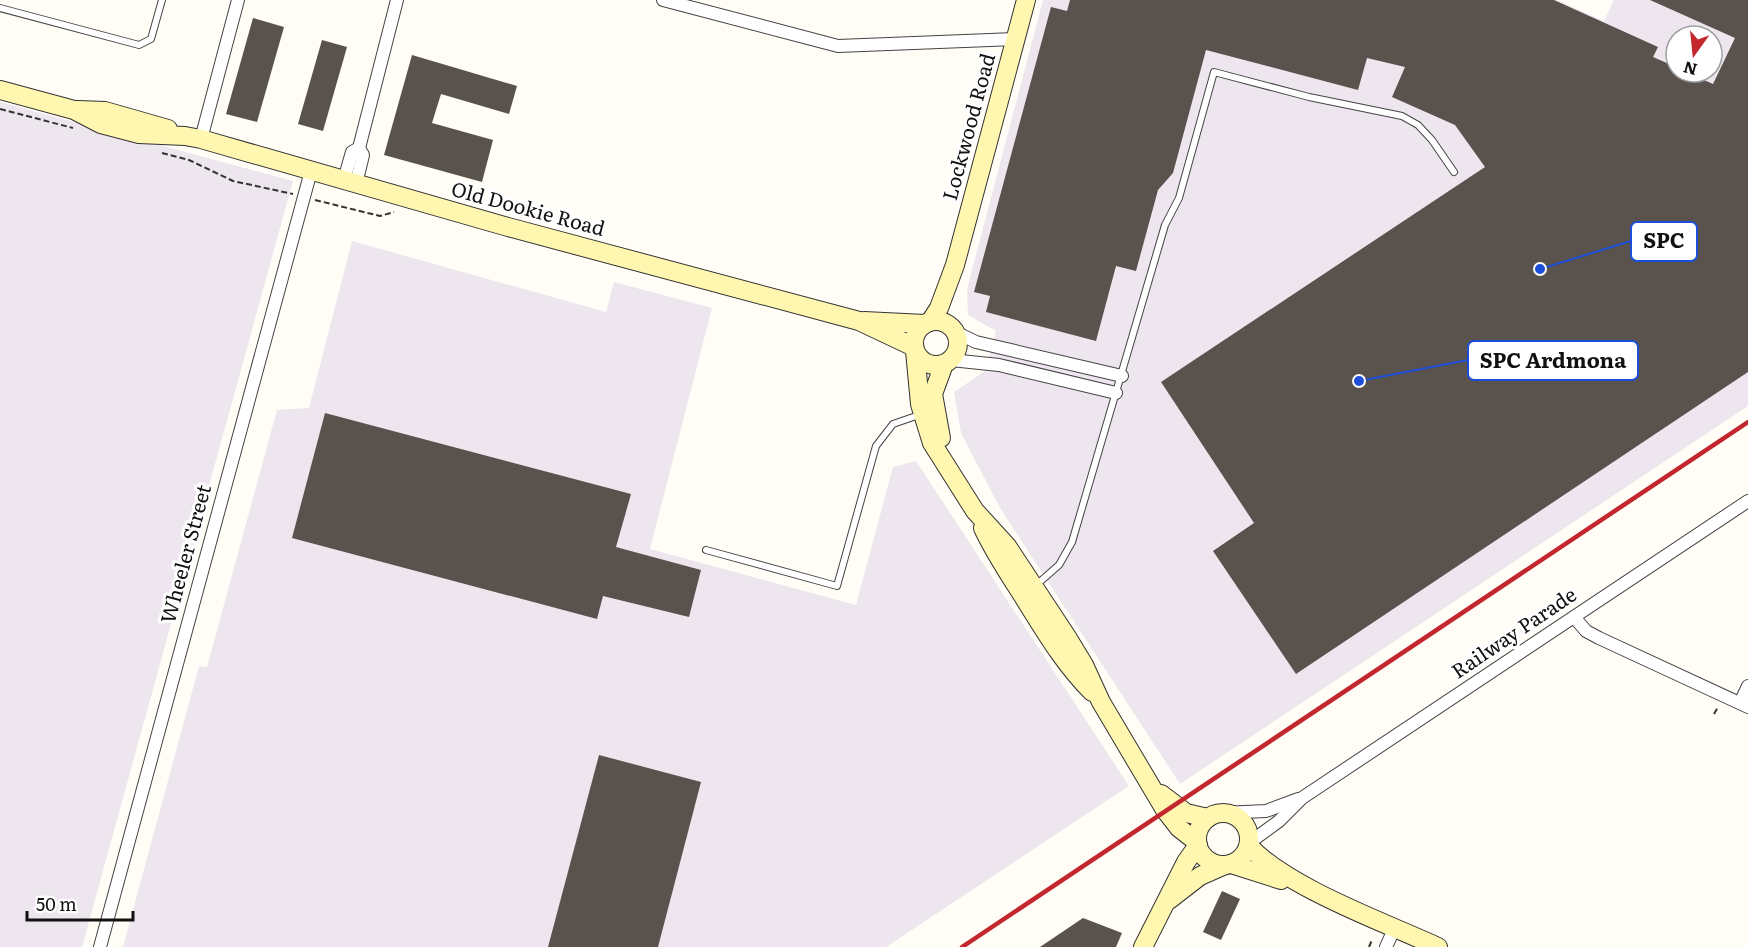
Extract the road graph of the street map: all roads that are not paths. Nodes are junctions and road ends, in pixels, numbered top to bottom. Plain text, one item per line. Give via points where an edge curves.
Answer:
1 (162, 0) edge
2 (238, 0) edge
3 (397, 0) edge
4 (663, 0) edge
5 (1026, 0) edge
6 (0, 8) edge
7 (1015, 39) junction
8 (0, 90) edge
9 (193, 138) junction
10 (311, 171) junction
11 (1454, 172) dead end
12 (350, 182) junction
13 (955, 265) junction
14 (860, 321) junction
15 (927, 323) junction
16 (954, 330) junction
17 (915, 349) junction
18 (947, 362) junction
19 (1122, 376) junction
20 (1116, 393) junction
21 (923, 414) junction
22 (947, 466) junction
23 (1748, 501) edge
24 (706, 550) dead end
25 (1028, 591) junction
26 (1574, 616) junction
27 (1748, 686) edge
28 (1744, 705) edge
29 (1149, 778) junction
30 (1302, 798) junction
31 (1215, 815) junction
32 (1198, 844) junction
33 (1249, 844) junction
34 (1228, 864) junction
35 (1325, 896) junction
36 (1155, 919) junction
37 (1395, 927) junction
38 (100, 947) edge
39 (1143, 947) edge
40 (1386, 947) edge
41 (1438, 947) edge

1 - 6 lane via 151,39 139,45
2 - 9 street
3 - 12 street via 359,148 363,155
4 - 7 street via 838,46
5 - 7 street, Lockwood Road
7 - 13 street, Lockwood Road
8 - 9 street, Old Dookie Road via 74,110 105,111
9 - 10 street, Old Dookie Road
10 - 12 street, Old Dookie Road
10 - 38 street, Wheeler Street
11 - 19 lane via 1432,140 1402,116 1309,98 1214,72
12 - 14 street, Old Dookie Road
13 - 15 street, Lockwood Road via 939,308
13 - 16 street, Lockwood Road
14 - 15 street, Old Dookie Road
14 - 17 street, Old Dookie Road
15 - 16 street via 940,321
15 - 17 street via 915,336
16 - 18 street via 958,347
16 - 19 street via 976,342
17 - 18 street via 924,362
17 - 21 street
18 - 20 street via 999,365
18 - 22 street via 934,387 933,399
19 - 20 lane
20 - 25 lane via 1072,542 1059,565
21 - 22 street via 932,443
21 - 24 lane via 893,424 876,446 837,586
22 - 25 street via 995,554
23 - 26 street, Railway Parade
25 - 29 street via 1059,638 1073,673 1101,702
26 - 28 street via 1586,631 1599,638
26 - 30 street, Railway Parade
27 - 28 street
29 - 31 street via 1186,813
29 - 32 street via 1165,810
30 - 31 street, Railway Parade via 1266,811
30 - 33 street, Railway Parade
31 - 32 street via 1199,828
31 - 33 street via 1237,816 1250,835
32 - 34 street via 1211,862
32 - 36 street
33 - 34 street via 1242,857
33 - 35 street via 1276,869
34 - 35 street
34 - 36 street via 1183,888
35 - 37 street
36 - 39 street
37 - 40 street
37 - 41 street

